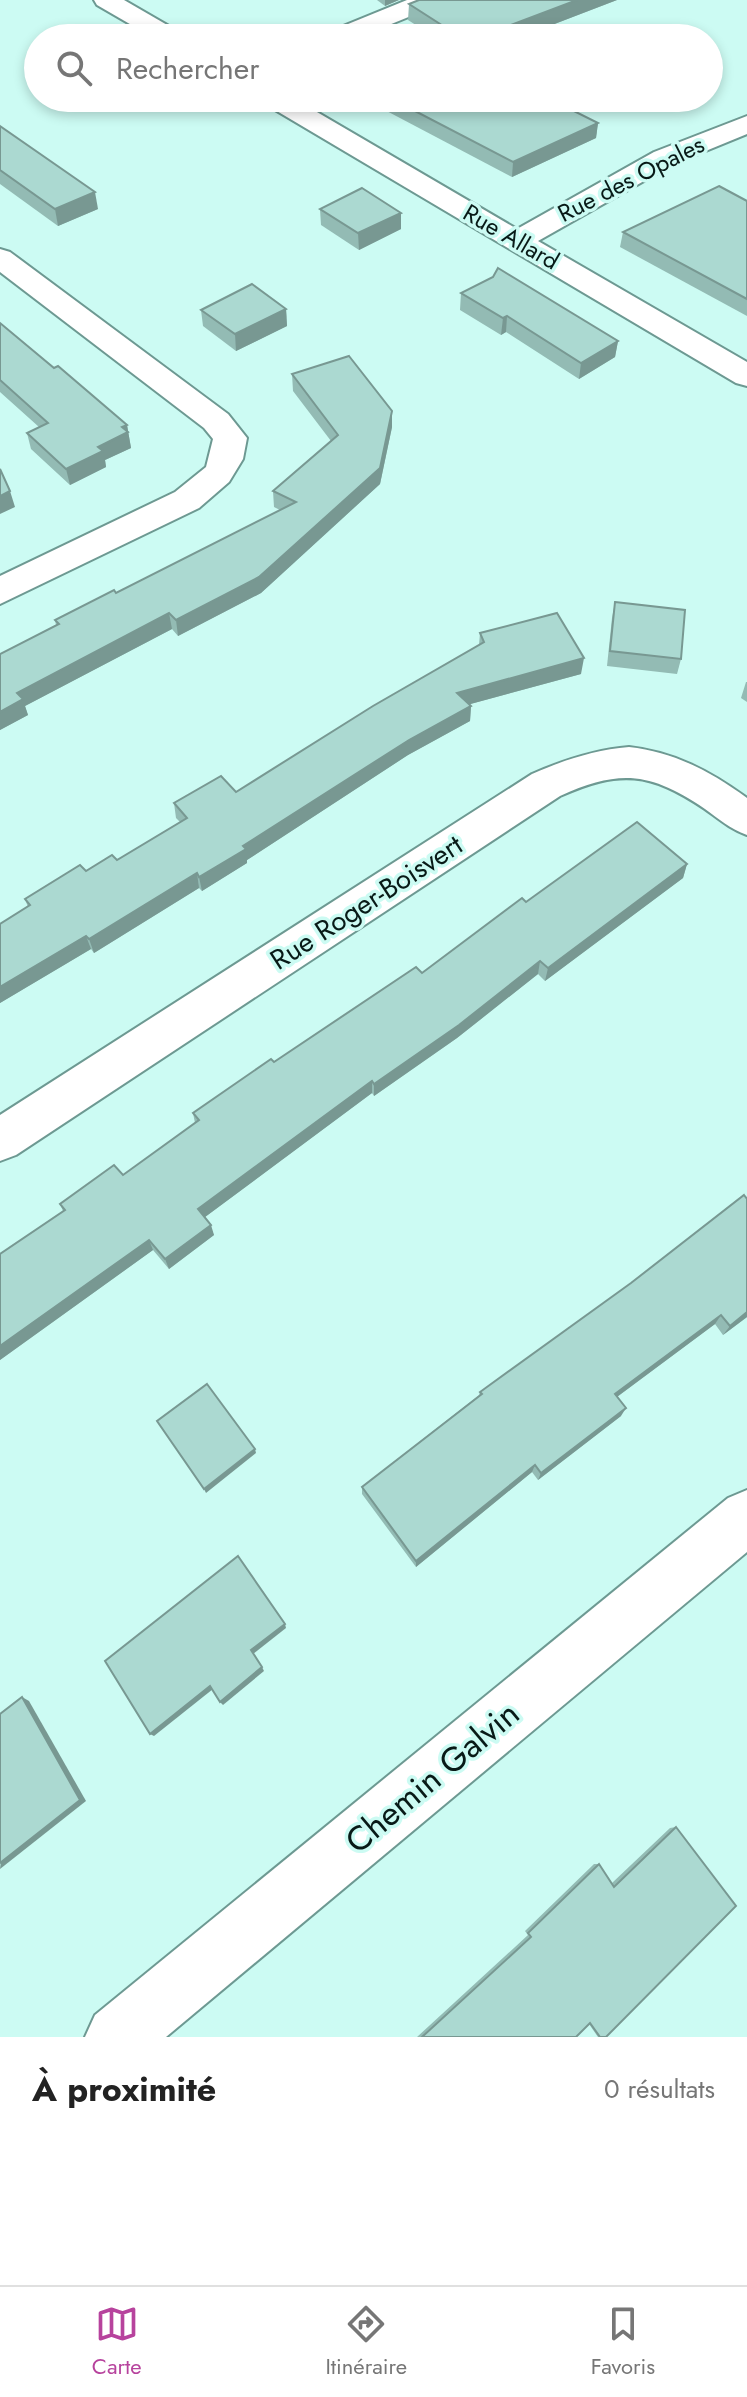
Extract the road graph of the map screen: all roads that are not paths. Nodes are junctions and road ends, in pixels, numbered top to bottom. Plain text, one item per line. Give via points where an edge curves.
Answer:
1 (106, 0) edge
2 (429, 0) edge
3 (148, 24) edge
4 (370, 24) edge
5 (298, 112) edge
6 (747, 124) edge
7 (518, 240) junction
8 (0, 258) edge
9 (747, 376) edge
10 (0, 591) edge
11 (747, 819) edge
12 (0, 1140) edge
13 (747, 1517) edge
14 (117, 2037) edge

1 - 3 street
2 - 4 street
5 - 7 street, Rue Allard
6 - 7 street, Rue des Opales via 664,158
7 - 9 street, Rue Allard
8 - 10 street via 216,421 230,438 228,461 213,482 187,500
11 - 12 street, Rue Roger-Boisvert via 669,768 610,762 576,770
13 - 14 street, Chemin Galvin

